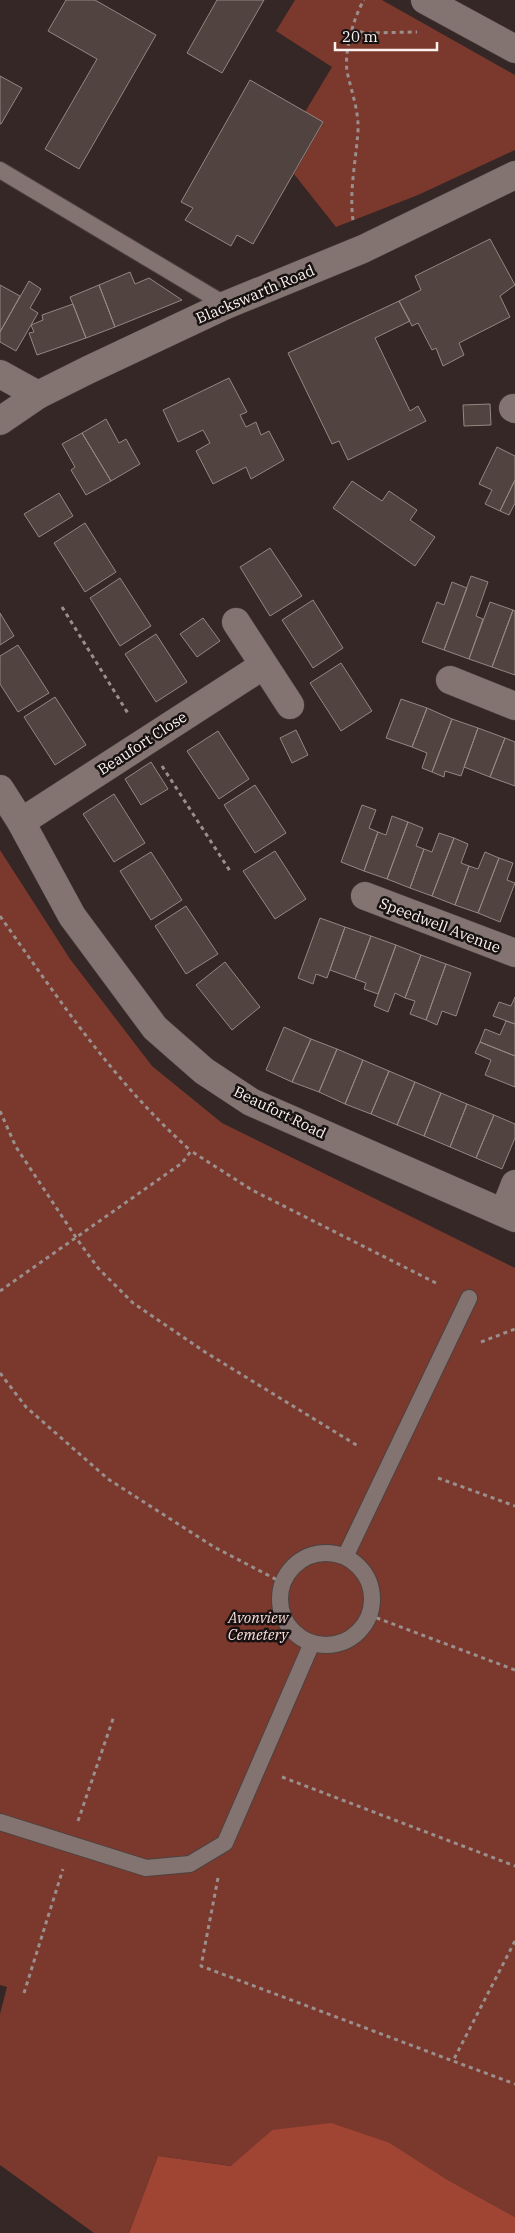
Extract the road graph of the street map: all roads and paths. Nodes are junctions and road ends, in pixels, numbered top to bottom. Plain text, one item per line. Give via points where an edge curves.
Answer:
1 (364, 0) edge
2 (425, 0) edge
3 (462, 21) junction
4 (352, 30) junction
5 (515, 49) edge
6 (0, 170) edge
7 (515, 175) edge
8 (363, 249) junction
9 (226, 306) junction
10 (0, 374) edge
11 (38, 395) junction
12 (0, 421) edge
13 (236, 622) dead end
14 (264, 665) junction
15 (450, 680) dead end
16 (290, 705) dead end
17 (515, 706) edge
18 (0, 789) edge
19 (21, 822) junction
20 (365, 896) dead end
21 (0, 916) edge
22 (515, 953) edge
23 (0, 1111) edge
24 (191, 1151) junction
25 (515, 1184) edge
26 (510, 1215) edge
27 (77, 1239) junction
28 (436, 1283) dead end
29 (0, 1291) edge
30 (469, 1298) dead end
31 (515, 1329) edge
32 (481, 1342) dead end
33 (0, 1373) edge
34 (358, 1446) dead end
35 (438, 1478) dead end
36 (515, 1506) edge
37 (345, 1557) junction
38 (283, 1584) junction
39 (369, 1615) junction
40 (312, 1643) junction
41 (515, 1670) edge
42 (258, 1768) junction
43 (0, 1822) edge
44 (224, 1843) junction
45 (515, 1866) edge
46 (515, 1940) edge
47 (453, 2061) junction
48 (515, 2084) edge

1 - 4 path
2 - 3 street
3 - 4 path via 443,32 366,34
3 - 5 street
4 - 8 path via 346,68 355,97 358,130 353,218
6 - 9 lane
7 - 8 street, Blackswarth Road
8 - 9 street, Blackswarth Road
9 - 11 street, Blackswarth Road
10 - 11 street
11 - 12 street, Blackswarth Road
13 - 14 street
14 - 16 street
14 - 19 street, Beaufort Close
15 - 17 street
18 - 19 street, Beaufort Road
19 - 26 street, Beaufort Road via 72,916 154,1028 204,1072 251,1102
20 - 22 street, Speedwell Avenue
21 - 24 path via 88,1041 156,1120
23 - 27 path via 16,1147
24 - 27 path via 182,1163
24 - 28 path via 252,1190
25 - 26 street
27 - 29 path
27 - 34 path via 98,1268 133,1302 205,1352
30 - 37 lane
31 - 32 path
33 - 38 path via 26,1407 108,1479 214,1547
35 - 36 path
37 - 38 lane via 316,1554 302,1560 290,1570
37 - 39 lane via 361,1569 370,1587 372,1607
38 - 40 lane via 280,1602 285,1619 296,1634
39 - 40 lane via 350,1639 331,1645
39 - 41 path
40 - 42 lane
42 - 44 lane
42 - 45 path
43 - 44 lane via 146,1868 190,1864
44 - 47 path via 200,1966
46 - 47 path
47 - 48 path

